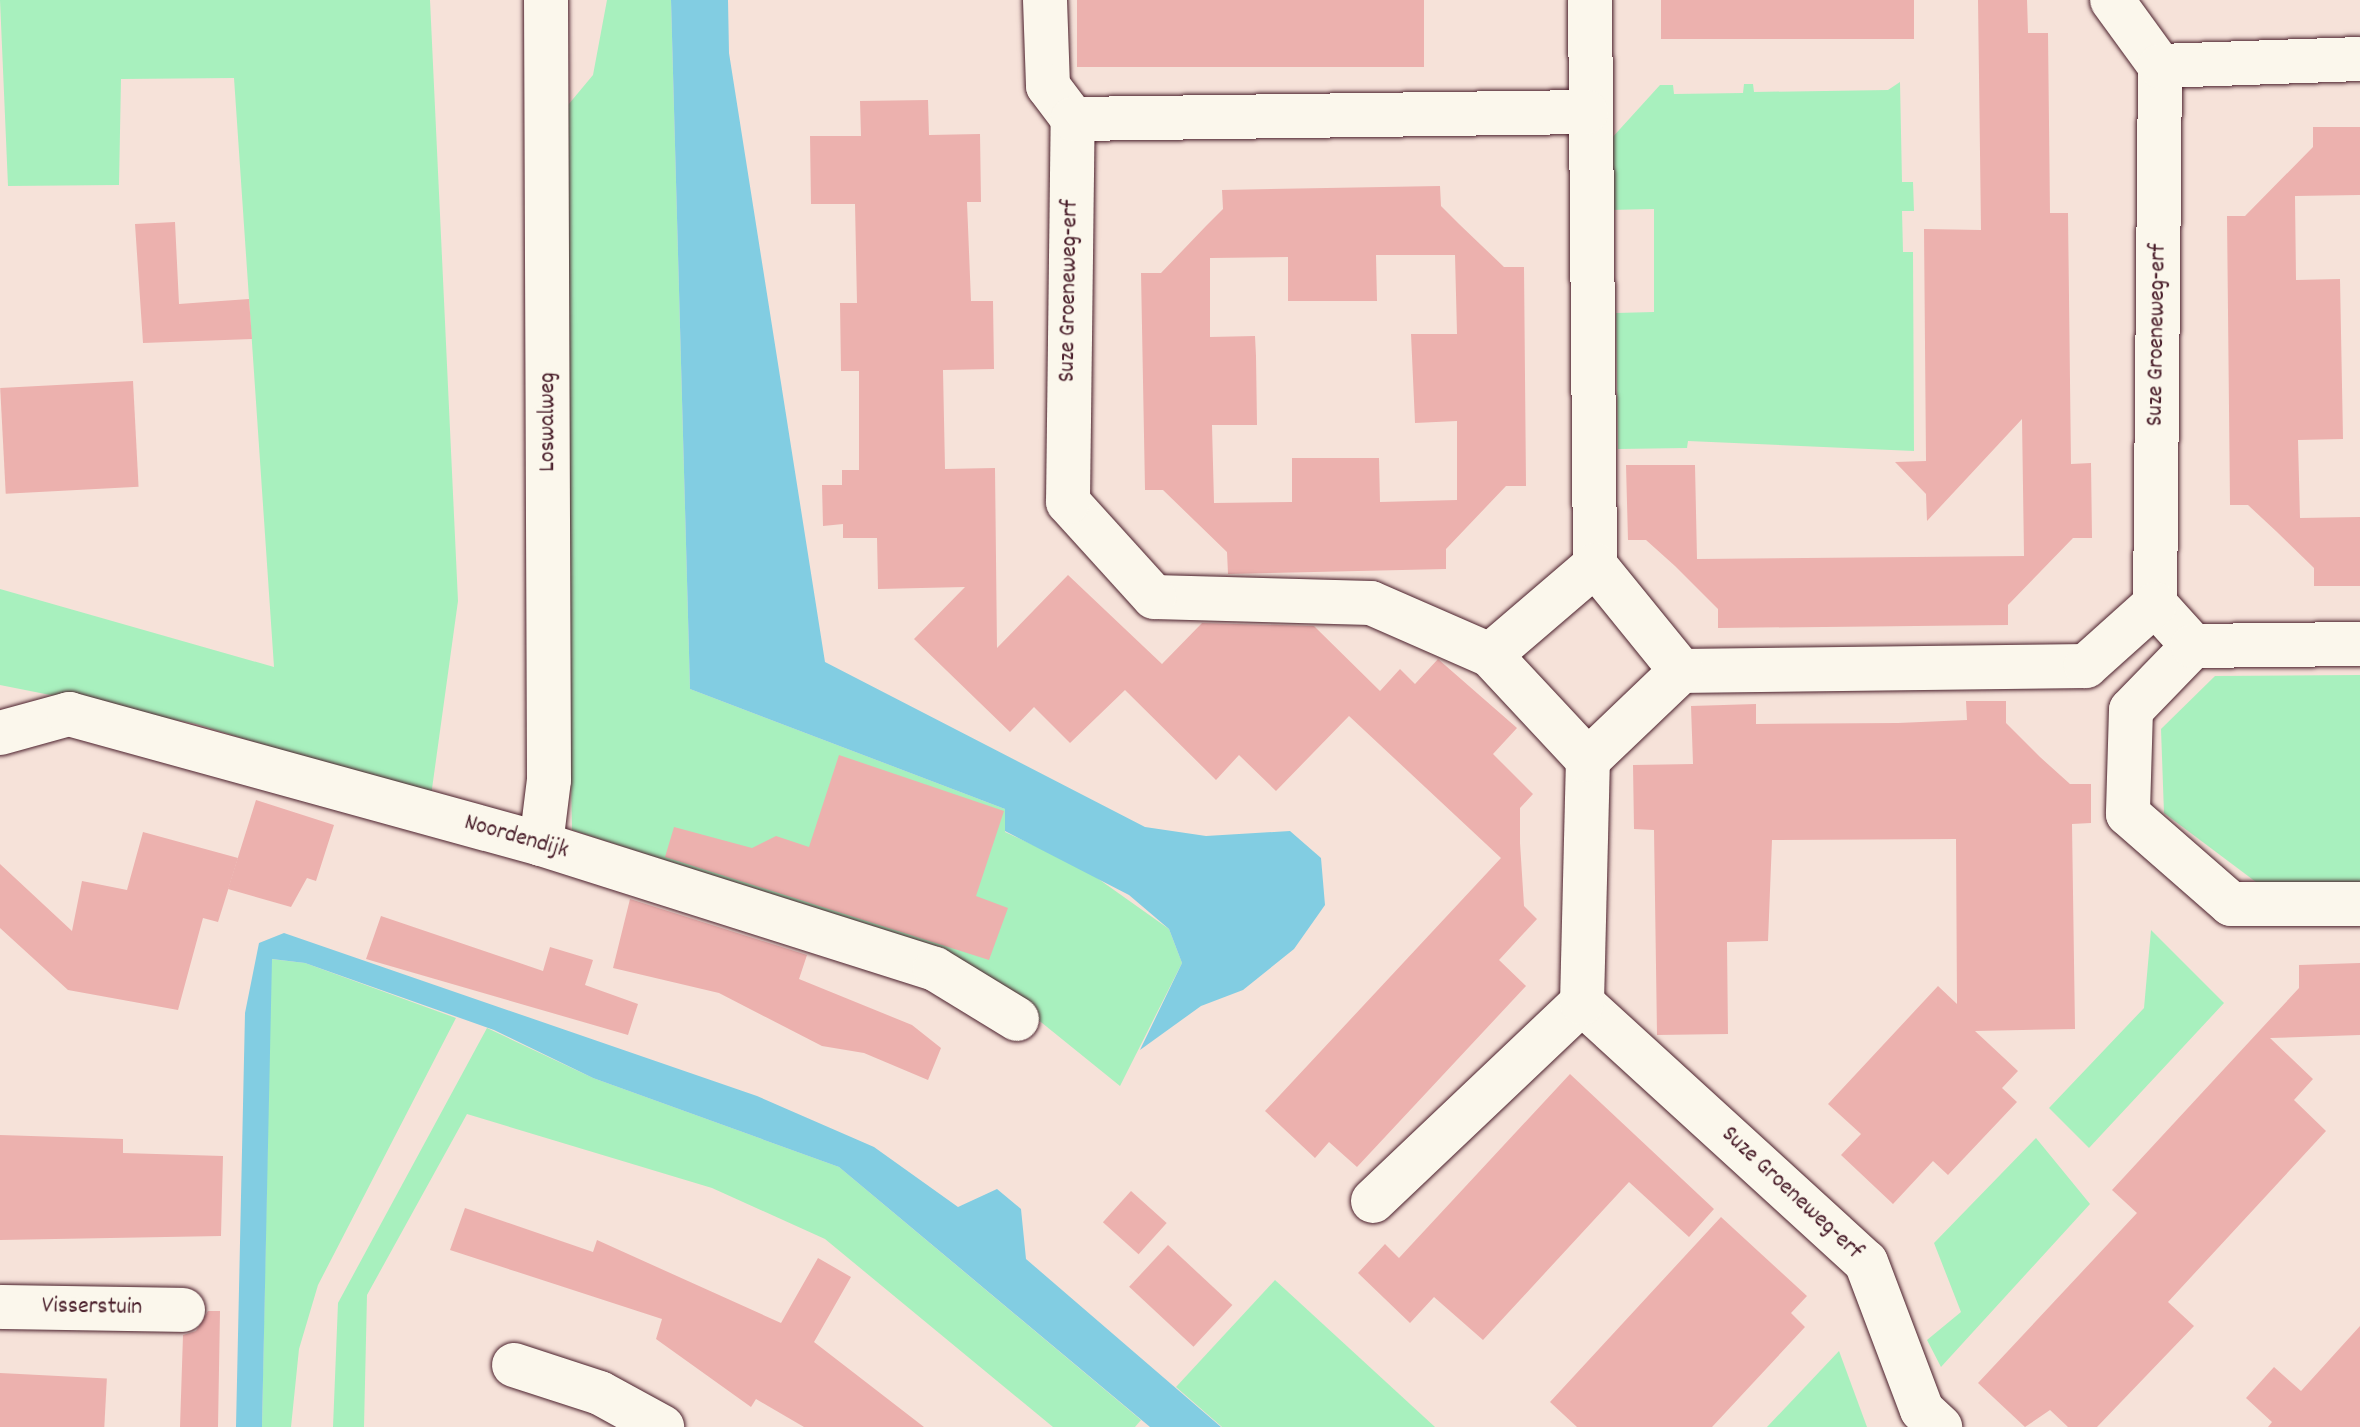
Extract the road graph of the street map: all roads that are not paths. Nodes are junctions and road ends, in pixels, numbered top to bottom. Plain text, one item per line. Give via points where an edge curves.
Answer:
1 (546, 0) edge
2 (1045, 0) edge
3 (1590, 0) edge
4 (2121, 3) edge
5 (2360, 59) edge
6 (2160, 66) junction
7 (1586, 112) junction
8 (1073, 119) junction
9 (1595, 565) junction
10 (2155, 604) junction
11 (2360, 644) edge
12 (2193, 646) junction
13 (1490, 655) junction
14 (2086, 666) junction
15 (1681, 671) junction
16 (2131, 710) junction
17 (0, 733) edge
18 (1588, 760) junction
19 (541, 844) junction
20 (2360, 904) edge
21 (1582, 1003) junction
22 (1017, 1019) dead end
23 (1373, 1201) dead end
24 (0, 1307) edge
25 (183, 1310) dead end
26 (514, 1365) dead end
27 (600, 1410) edge
28 (662, 1427) edge
29 (1940, 1427) edge

1 - 19 street, Loswalweg via 549,780
2 - 8 street via 1048,86
3 - 7 street
4 - 6 street
5 - 6 street
6 - 10 street, Suze Groeneweg-erf
7 - 8 street
7 - 9 street
8 - 13 street, Suze Groeneweg-erf via 1068,502 1154,597 1371,603
9 - 13 street
9 - 15 street
10 - 12 street
10 - 14 street
11 - 12 street
12 - 16 street
13 - 18 street, Suze Groeneweg-erf
14 - 15 street
14 - 16 street
15 - 18 street
16 - 20 street via 2128,814 2231,904
17 - 19 street, Noordendijk via 69,714
18 - 21 street
19 - 22 street, Noordendijk via 935,969
21 - 23 street
21 - 29 street, Suze Groeneweg-erf via 1866,1262 1922,1410
24 - 25 street, Visserstuin
26 - 27 street
27 - 28 street

